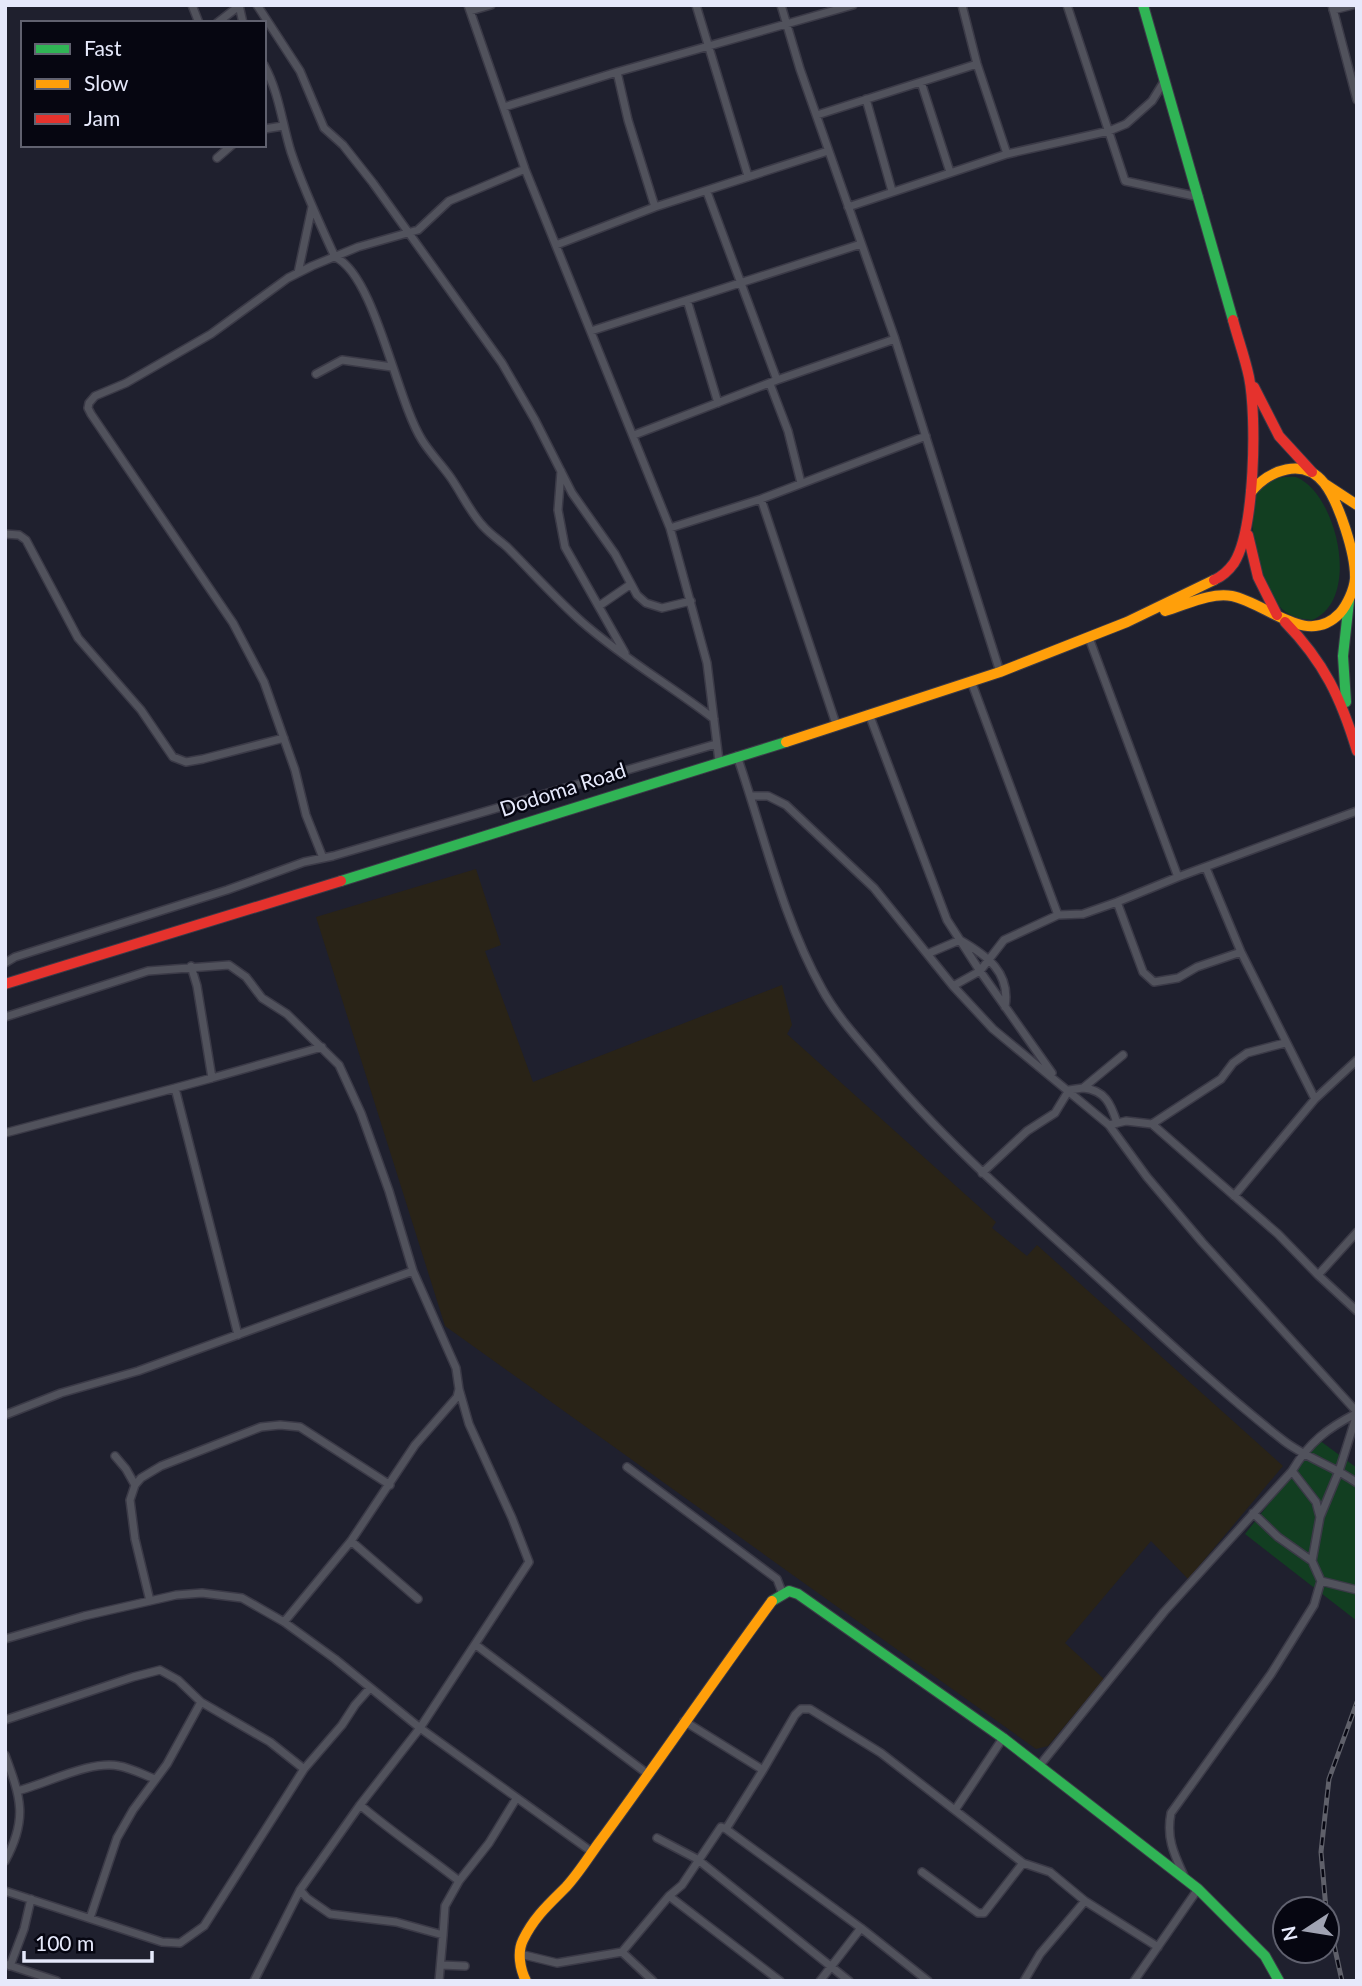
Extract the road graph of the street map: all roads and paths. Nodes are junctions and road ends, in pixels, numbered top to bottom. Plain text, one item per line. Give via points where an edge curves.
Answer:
1 (257, 5) edge
2 (491, 5) edge
3 (695, 5) edge
4 (781, 5) edge
5 (853, 5) edge
6 (962, 5) edge
7 (1067, 5) edge
8 (1143, 5) edge
9 (1353, 5) edge
10 (239, 6) edge
11 (469, 8) edge
12 (1333, 8) edge
13 (220, 21) edge
14 (787, 24) junction
15 (708, 45) junction
16 (977, 64) junction
17 (266, 68) edge
18 (617, 72) junction
19 (1166, 79) junction
20 (266, 81) edge
21 (274, 82) junction
22 (921, 82) junction
23 (866, 99) junction
24 (1357, 100) edge
25 (504, 107) junction
26 (817, 115) junction
27 (283, 126) junction
28 (266, 129) edge
29 (1109, 131) junction
30 (230, 147) edge
31 (828, 151) junction
32 (1007, 154) junction
33 (217, 158) dead end
34 (525, 169) junction
35 (950, 172) junction
36 (748, 176) junction
37 (892, 191) junction
38 (707, 192) junction
39 (1199, 197) junction
40 (312, 207) junction
41 (655, 207) junction
42 (848, 207) junction
43 (410, 233) junction
44 (861, 244) junction
45 (556, 245) junction
46 (335, 257) junction
47 (298, 273) junction
48 (740, 282) junction
49 (687, 300) junction
50 (591, 331) junction
51 (895, 339) junction
52 (392, 367) junction
53 (316, 374) dead end
54 (1249, 377) junction
55 (774, 382) junction
56 (718, 403) junction
57 (634, 435) junction
58 (926, 436) junction
59 (561, 468) junction
60 (1321, 480) junction
61 (801, 483) junction
62 (1249, 495) junction
63 (761, 499) junction
64 (1357, 505) edge
65 (1246, 514) junction
66 (670, 528) junction
67 (5, 534) edge
68 (1356, 577) edge
69 (631, 584) junction
70 (1351, 591) junction
71 (691, 601) junction
72 (599, 606) junction
73 (1279, 617) junction
74 (1127, 622) junction
75 (1089, 638) junction
76 (627, 657) junction
77 (1000, 672) junction
78 (971, 681) junction
79 (869, 714) junction
80 (1347, 716) junction
81 (714, 719) junction
82 (836, 724) junction
83 (284, 738) junction
84 (716, 744) junction
85 (1357, 751) edge
86 (737, 756) junction
87 (719, 761) junction
88 (751, 796) junction
89 (1357, 811) edge
90 (323, 858) junction
91 (1206, 868) junction
92 (1178, 877) junction
93 (1117, 902) junction
94 (1058, 915) junction
95 (960, 940) junction
96 (1241, 952) junction
97 (927, 954) junction
98 (989, 959) junction
99 (5, 962) edge
100 (191, 966) junction
101 (980, 971) junction
102 (5, 984) edge
103 (953, 986) junction
104 (1005, 1007) junction
105 (5, 1017) edge
106 (1285, 1043) junction
107 (322, 1047) junction
108 (1123, 1055) dead end
109 (1357, 1060) edge
110 (212, 1078) junction
111 (1057, 1080) junction
112 (175, 1088) junction
113 (1083, 1088) junction
114 (1069, 1090) junction
115 (1315, 1099) junction
116 (1113, 1124) junction
117 (1152, 1124) junction
118 (5, 1133) edge
119 (982, 1172) junction
120 (1234, 1196) junction
121 (1357, 1232) edge
122 (413, 1271) junction
123 (1318, 1275) junction
124 (1357, 1311) edge
125 (238, 1335) junction
126 (460, 1389) junction
127 (1357, 1413) edge
128 (5, 1415) edge
129 (1302, 1454) junction
130 (115, 1456) dead end
131 (627, 1467) dead end
132 (1292, 1471) junction
133 (1339, 1471) junction
134 (1357, 1483) edge
135 (135, 1485) junction
136 (390, 1485) junction
137 (1253, 1513) junction
138 (1320, 1517) junction
139 (351, 1541) junction
140 (1312, 1561) junction
141 (1321, 1581) junction
142 (1357, 1590) edge
143 (782, 1592) junction
144 (418, 1599) dead end
145 (150, 1601) junction
146 (284, 1622) junction
147 (5, 1639) edge
148 (476, 1645) junction
149 (370, 1688) junction
150 (201, 1702) junction
151 (5, 1720) edge
152 (684, 1721) junction
153 (420, 1728) junction
154 (1003, 1738) junction
155 (5, 1755) edge
156 (1040, 1765) junction
157 (304, 1769) junction
158 (764, 1770) junction
159 (649, 1775) junction
160 (155, 1779) junction
161 (17, 1791) junction
162 (516, 1799) junction
163 (360, 1805) junction
164 (955, 1810) junction
165 (726, 1829) junction
166 (657, 1838) dead end
167 (592, 1852) junction
168 (697, 1859) junction
169 (5, 1861) edge
170 (1023, 1863) junction
171 (922, 1872) dead end
172 (1186, 1880) junction
173 (459, 1881) junction
174 (1198, 1889) junction
175 (300, 1890) junction
176 (5, 1891) edge
177 (669, 1896) junction
178 (31, 1899) junction
179 (1085, 1901) junction
180 (90, 1918) junction
181 (861, 1928) junction
182 (443, 1936) junction
183 (1158, 1947) junction
184 (622, 1952) junction
185 (520, 1954) junction
186 (8, 1965) edge
187 (441, 1965) junction
188 (465, 1966) dead end
189 (830, 1968) junction
190 (522, 1980) edge
191 (57, 1981) edge
192 (254, 1981) edge
193 (439, 1981) edge
194 (653, 1981) edge
195 (780, 1981) edge
196 (820, 1981) edge
197 (849, 1981) edge
198 (928, 1981) edge
199 (1024, 1981) edge
200 (1134, 1981) edge
201 (1279, 1981) edge

1 - 43 street via 300,71 324,128 343,145
2 - 11 street
3 - 15 street
4 - 14 street
5 - 14 street
6 - 16 street
7 - 29 street
8 - 19 main road
9 - 12 street
10 - 13 street
11 - 25 street
12 - 24 street
14 - 15 street
14 - 26 street
15 - 18 street
15 - 36 street
16 - 22 street
16 - 32 street
17 - 21 street
18 - 25 street
18 - 41 street
19 - 29 street via 1152,101 1126,124
19 - 39 main road
20 - 21 street
21 - 27 street
22 - 23 street
22 - 35 street
23 - 26 street
23 - 37 street
25 - 34 street
26 - 31 street
27 - 28 street
27 - 40 street
29 - 32 street
29 - 39 street via 1125,181
30 - 33 street
31 - 36 street
31 - 42 street
32 - 35 street
34 - 43 street via 449,201 427,224
34 - 45 street
35 - 37 street
36 - 38 street
37 - 42 street
38 - 41 street
38 - 48 street
39 - 54 main road
40 - 46 street
40 - 47 street
41 - 45 street
42 - 44 street
43 - 46 street
43 - 59 street via 496,354
44 - 48 street
44 - 51 street
45 - 50 street
46 - 47 street
46 - 52 street via 356,276
47 - 83 street via 211,334 95,396 88,408 233,623 264,682
48 - 49 street
48 - 55 street via 757,321
49 - 50 street
49 - 56 street
50 - 57 street
51 - 55 street
51 - 58 street
52 - 53 street via 342,360
52 - 76 street via 416,429 481,525 583,623
54 - 60 main road via 1279,436
54 - 62 main road via 1254,438
55 - 56 street
55 - 61 street
56 - 57 street
57 - 66 street
58 - 61 street
58 - 77 street
59 - 69 street via 580,507
59 - 72 street via 558,510 565,547
60 - 62 main road via 1298,469 1278,470 1259,481
60 - 64 main road
60 - 68 main road via 1341,521
61 - 63 street
62 - 65 main road
63 - 66 street
63 - 82 street
65 - 73 main road via 1254,567
65 - 74 main road, Dodoma Road via 1241,552 1228,570
66 - 71 street
67 - 83 street via 26,540 78,638 141,710 173,757 186,762
68 - 70 main road
69 - 71 street via 646,603 662,608
69 - 72 street
70 - 73 main road via 1340,613 1323,624 1306,626
70 - 80 main road via 1343,656
71 - 81 street via 707,663
72 - 76 street
73 - 74 main road, Dodoma Road via 1234,596 1216,596
73 - 80 main road via 1318,658
74 - 75 main road, Dodoma Road
75 - 77 main road, Dodoma Road
75 - 92 street
76 - 81 street
77 - 78 main road, Dodoma Road
78 - 79 main road, Dodoma Road
78 - 94 street
79 - 82 main road, Dodoma Road
79 - 95 street via 947,920
80 - 85 main road
81 - 84 street
82 - 86 main road, Dodoma Road
83 - 90 street
84 - 87 street
84 - 90 street
86 - 87 main road, Dodoma Road
86 - 88 street
87 - 102 main road, Dodoma Road
88 - 97 street via 768,796 786,805 874,888
88 - 119 street via 785,908 823,992 902,1092
89 - 91 street
90 - 99 street
91 - 92 street
91 - 96 street
92 - 93 street
93 - 94 street via 1083,914
93 - 96 street via 1143,972 1154,982 1178,978
94 - 98 street via 1004,940
95 - 97 street
95 - 98 street
95 - 101 street
96 - 106 street
97 - 103 street
98 - 101 street
98 - 104 street via 1002,980
100 - 105 street via 148,971
100 - 107 street via 229,965
100 - 110 street
101 - 103 street
101 - 104 street
103 - 111 street via 993,1029
104 - 111 street
106 - 115 street
106 - 117 street via 1248,1053 1233,1063 1222,1079
107 - 110 street
107 - 122 street via 351,1087
108 - 113 street
109 - 115 street
110 - 112 street
111 - 114 street
112 - 118 street
112 - 125 street
113 - 114 street
113 - 116 street via 1094,1089 1109,1100
114 - 116 street
114 - 119 street via 1055,1113 1027,1131
115 - 120 street
116 - 117 street
116 - 127 street via 1147,1177
117 - 120 street
119 - 129 street via 1194,1364
120 - 123 street
121 - 123 street
122 - 125 street
122 - 126 street via 456,1368
123 - 124 street
125 - 128 street via 138,1371 61,1392
126 - 136 street
126 - 148 street via 469,1424 529,1562
127 - 129 street via 1329,1427
127 - 133 street
129 - 132 street
129 - 133 street
130 - 135 street
131 - 143 street via 777,1579
132 - 137 street
132 - 138 street via 1317,1502
133 - 134 street
133 - 138 street
135 - 136 street via 149,1472 184,1455 261,1427 280,1425 300,1427
135 - 145 street via 131,1515
136 - 139 street
137 - 140 street
137 - 156 street via 1164,1612
138 - 140 street
139 - 144 street
139 - 146 street
140 - 141 street
141 - 142 street
141 - 172 street via 1314,1605 1272,1674 1171,1813 1170,1845
143 - 152 main road
143 - 154 main road via 797,1594
145 - 146 street via 202,1593 223,1595 242,1598
145 - 147 street
146 - 149 street
148 - 153 street
148 - 159 street
149 - 153 street
149 - 157 street
150 - 151 street via 160,1670
150 - 157 street via 270,1741
150 - 160 street
152 - 158 street
152 - 159 main road
153 - 162 street
153 - 163 street
154 - 156 main road
154 - 164 street
155 - 161 street
156 - 172 main road
157 - 180 street via 204,1926 180,1944
158 - 164 street via 795,1715 806,1707 881,1754
158 - 165 street
159 - 167 main road
160 - 161 street via 108,1765
160 - 180 street via 117,1838
161 - 169 street via 20,1828
162 - 167 street
162 - 173 street
163 - 173 street
163 - 175 street
164 - 170 street
165 - 168 street via 721,1827
165 - 181 street
166 - 168 street
167 - 185 main road via 568,1885 542,1909
168 - 177 street via 682,1885
168 - 189 street
170 - 171 street via 984,1913
170 - 179 street via 1050,1872
172 - 174 main road
173 - 182 street via 445,1906
174 - 183 street
174 - 201 main road via 1265,1956
175 - 182 street via 330,1914 396,1922
175 - 192 street
176 - 178 street
177 - 184 street
177 - 195 street
178 - 180 street
178 - 186 street
179 - 183 street
179 - 199 street via 1040,1954
181 - 189 street
181 - 198 street
182 - 187 street
183 - 200 street
184 - 185 street via 557,1963
184 - 194 street
185 - 190 main road
186 - 191 street
187 - 188 street
187 - 193 street
189 - 196 street
189 - 197 street

